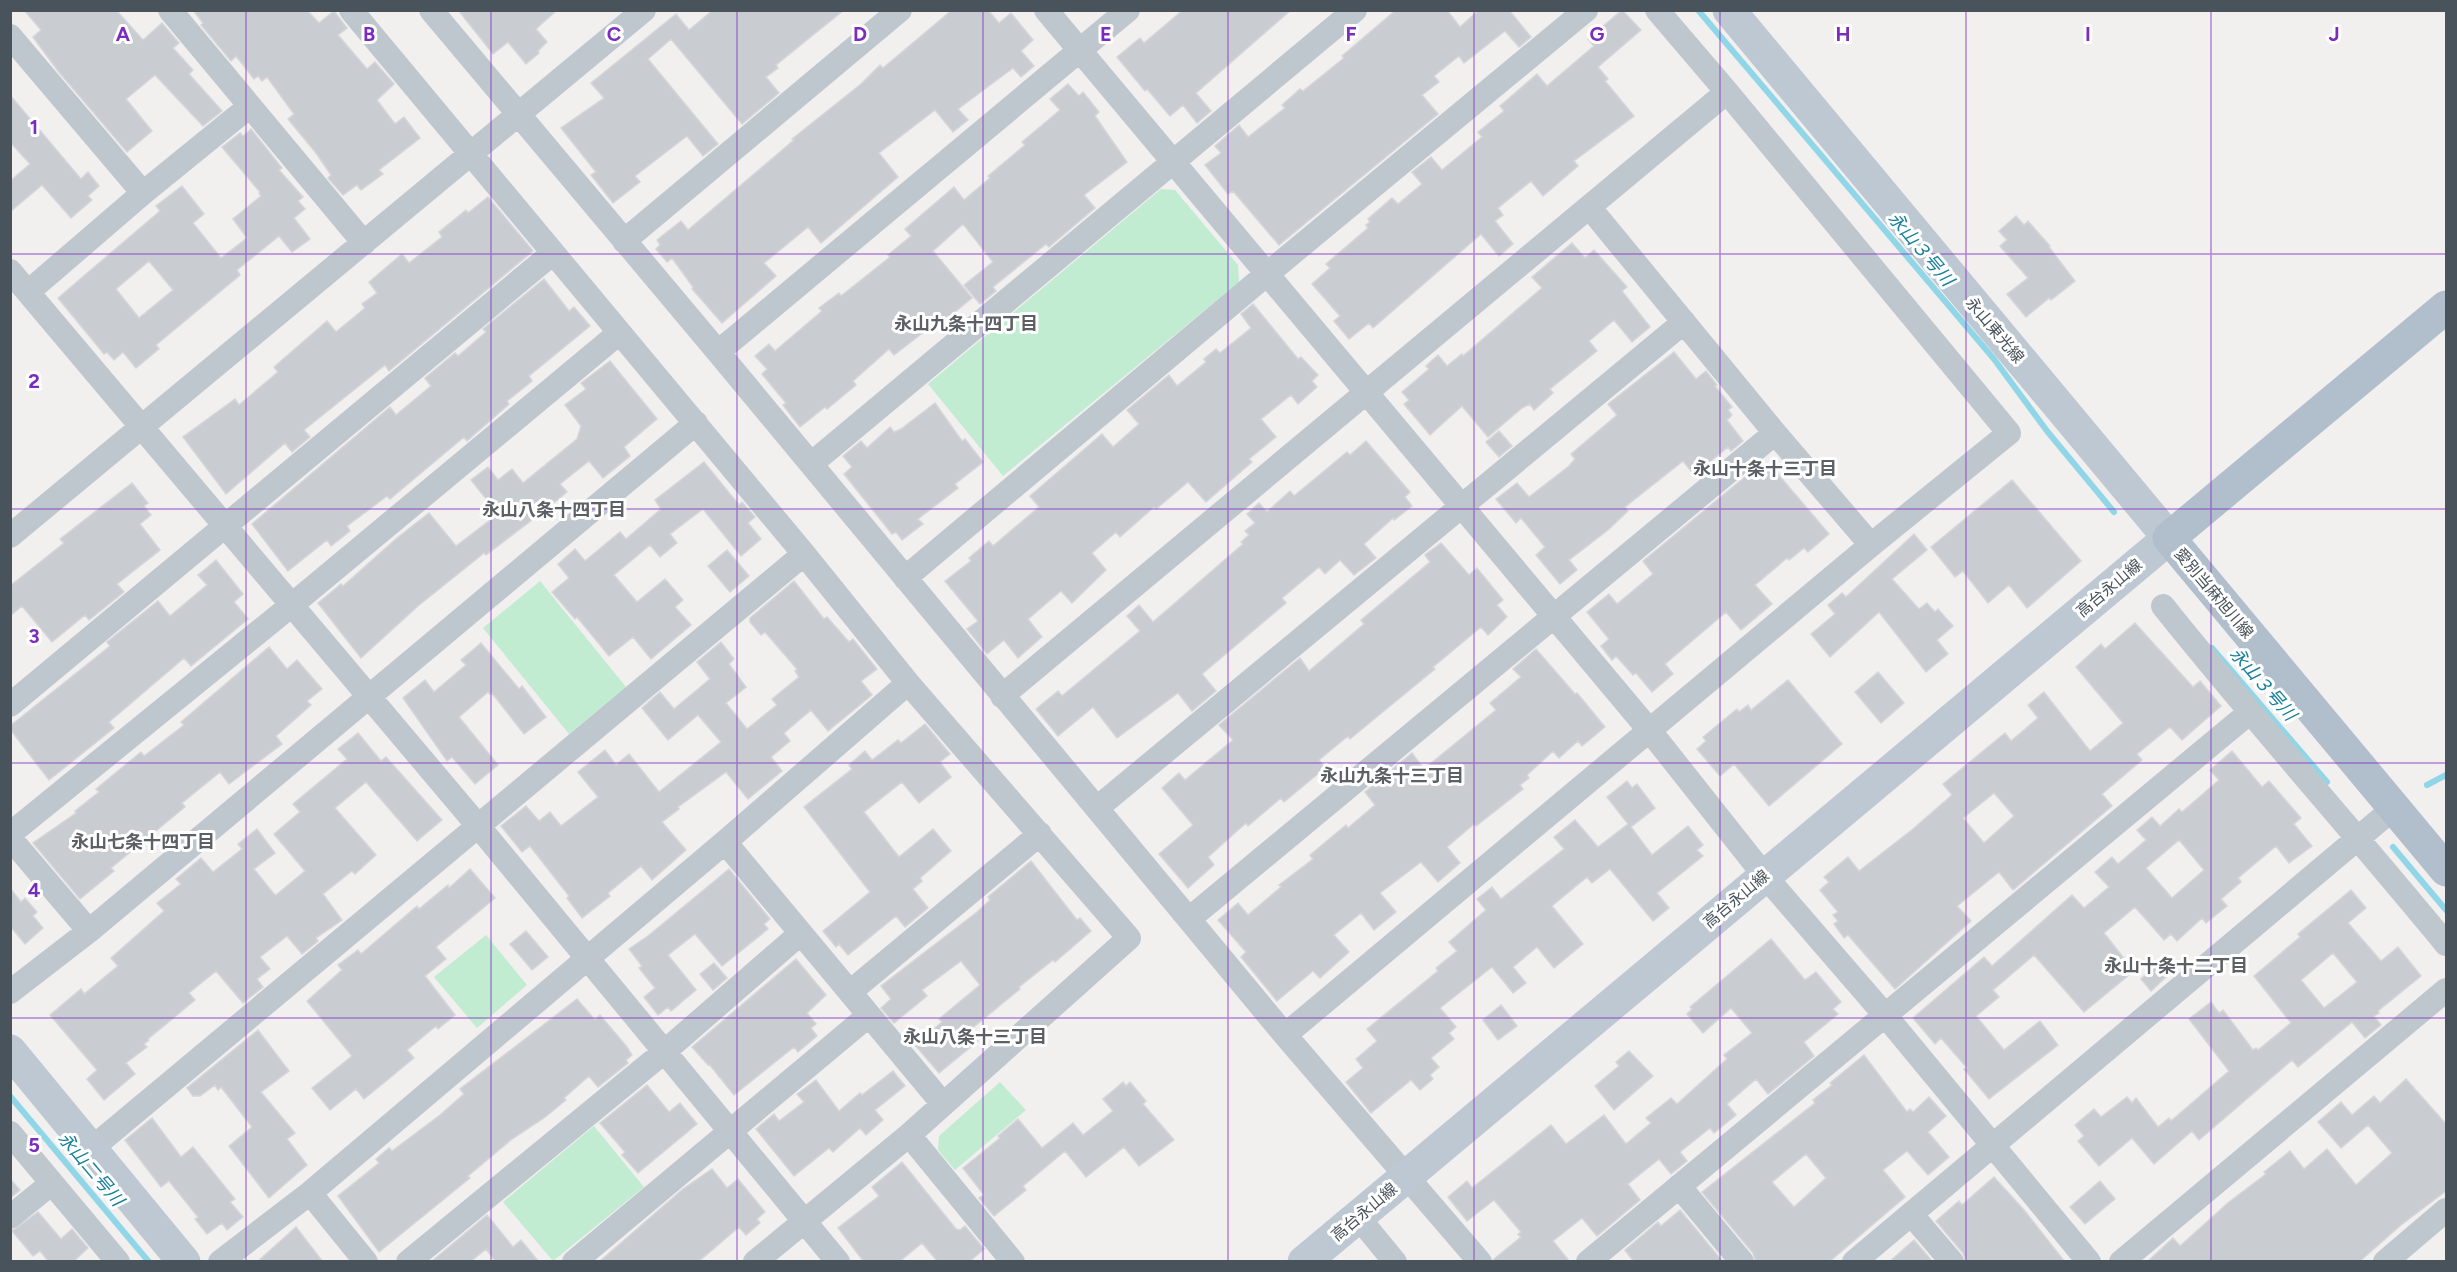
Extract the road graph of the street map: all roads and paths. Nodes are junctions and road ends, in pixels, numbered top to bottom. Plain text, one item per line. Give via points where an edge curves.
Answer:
1 (170, 10) edge
2 (351, 10) edge
3 (431, 10) edge
4 (644, 10) edge
5 (900, 10) edge
6 (1046, 10) edge
7 (1128, 10) edge
8 (1356, 10) edge
9 (1586, 10) edge
10 (1657, 10) edge
11 (1729, 10) edge
12 (10, 36) edge
13 (1080, 50) junction
14 (1727, 92) junction
15 (250, 106) junction
16 (517, 114) junction
17 (471, 153) junction
18 (1174, 163) junction
19 (143, 193) junction
20 (1590, 207) junction
21 (624, 241) junction
22 (364, 243) junction
23 (553, 253) junction
24 (10, 271) edge
25 (1267, 274) junction
26 (28, 292) junction
27 (2446, 307) edge
28 (1684, 322) junction
29 (619, 333) junction
30 (718, 352) junction
31 (1367, 392) junction
32 (696, 423) junction
33 (141, 427) junction
34 (1775, 433) junction
35 (811, 464) junction
36 (1461, 507) junction
37 (226, 527) junction
38 (10, 536) edge
39 (2169, 538) junction
40 (1871, 544) junction
41 (804, 554) junction
42 (905, 578) junction
43 (293, 604) junction
44 (2163, 606) dead end
45 (1553, 616) junction
46 (908, 683) junction
47 (368, 696) junction
48 (1002, 696) junction
49 (10, 705) edge
50 (2249, 713) junction
51 (1650, 731) junction
52 (1097, 808) junction
53 (2394, 808) junction
54 (479, 827) junction
55 (1040, 834) junction
56 (10, 836) edge
57 (2359, 837) junction
58 (725, 842) junction
59 (2446, 870) edge
60 (1764, 875) junction
61 (1189, 919) junction
62 (89, 931) junction
63 (801, 933) junction
64 (2446, 944) edge
65 (587, 959) junction
66 (2446, 990) edge
67 (10, 992) edge
68 (850, 992) junction
69 (868, 1016) junction
70 (1885, 1016) junction
71 (1285, 1035) junction
72 (10, 1051) edge
73 (664, 1052) junction
74 (943, 1104) junction
75 (730, 1131) junction
76 (10, 1133) edge
77 (909, 1135) junction
78 (1993, 1145) junction
79 (91, 1149) junction
80 (1407, 1176) junction
81 (51, 1183) junction
82 (1679, 1186) junction
83 (310, 1193) junction
84 (2446, 1210) edge
85 (1911, 1214) junction
86 (10, 1217) edge
87 (1358, 1217) junction
88 (804, 1222) junction
89 (1601, 1257) edge
90 (118, 1262) edge
91 (184, 1262) edge
92 (220, 1262) edge
93 (366, 1262) edge
94 (408, 1262) edge
95 (574, 1262) edge
96 (755, 1262) edge
97 (837, 1262) edge
98 (1012, 1262) edge
99 (1304, 1262) edge
100 (1395, 1262) edge
101 (1480, 1262) edge
102 (1742, 1262) edge
103 (1854, 1262) edge
104 (1952, 1262) edge
105 (2089, 1262) edge
106 (2121, 1262) edge
107 (2385, 1262) edge

1 - 15 street
2 - 17 street
3 - 16 street
4 - 16 street
5 - 21 street
6 - 13 street
7 - 13 street
8 - 18 street
9 - 25 street
10 - 14 street
11 - 39 street, 永山東光線
12 - 19 street
13 - 18 street
13 - 30 street
14 - 20 street
14 - 40 street via 2009,433
15 - 19 street
15 - 22 street
16 - 17 street
16 - 21 street
17 - 22 street
17 - 23 street
18 - 25 street
18 - 35 street
19 - 26 street
20 - 28 street
20 - 31 street
21 - 30 street
22 - 33 street
23 - 29 street
23 - 37 street
24 - 26 street
25 - 31 street
25 - 42 street
26 - 33 street
27 - 39 main road, 愛別当麻旭川線
28 - 34 street
28 - 36 street
29 - 32 street
29 - 43 street
30 - 35 street
31 - 36 street
31 - 48 street
32 - 41 street
32 - 47 street
33 - 37 street
33 - 38 street
34 - 40 street
34 - 45 street
35 - 42 street
36 - 45 street
36 - 52 street
37 - 43 street
37 - 49 street
39 - 53 main road, 愛別当麻旭川線
39 - 60 street, 高台永山線
40 - 51 street
41 - 46 street
41 - 54 street
42 - 48 street
43 - 47 street
43 - 56 street
44 - 50 street
45 - 51 street
45 - 61 street
46 - 55 street
46 - 58 street
47 - 54 street
47 - 62 street
48 - 52 street
50 - 57 street
50 - 70 street
51 - 60 street
51 - 71 street
52 - 61 street
53 - 57 street
53 - 59 main road, 愛別当麻旭川線
54 - 65 street
54 - 79 street
55 - 68 street
55 - 74 street via 1129,938
56 - 62 street
57 - 64 street
57 - 78 street
58 - 63 street
58 - 65 street
60 - 70 street
60 - 80 street, 高台永山線
61 - 71 street
62 - 67 street
63 - 68 street
63 - 73 street
65 - 73 street
65 - 83 street
66 - 106 street
68 - 69 street
69 - 74 street
69 - 75 street
70 - 78 street
70 - 82 street
71 - 80 street
72 - 79 street
73 - 75 street
73 - 94 street
74 - 77 street
75 - 88 street
75 - 95 street
76 - 81 street
77 - 88 street
77 - 98 street
78 - 85 street
78 - 105 street
79 - 91 street
80 - 87 street, 高台永山線
80 - 101 street
81 - 86 street
81 - 90 street
82 - 89 street
82 - 102 street
83 - 92 street
83 - 93 street
84 - 107 street
85 - 103 street
85 - 104 street
87 - 99 street, 高台永山線
87 - 100 street
88 - 96 street
88 - 97 street

